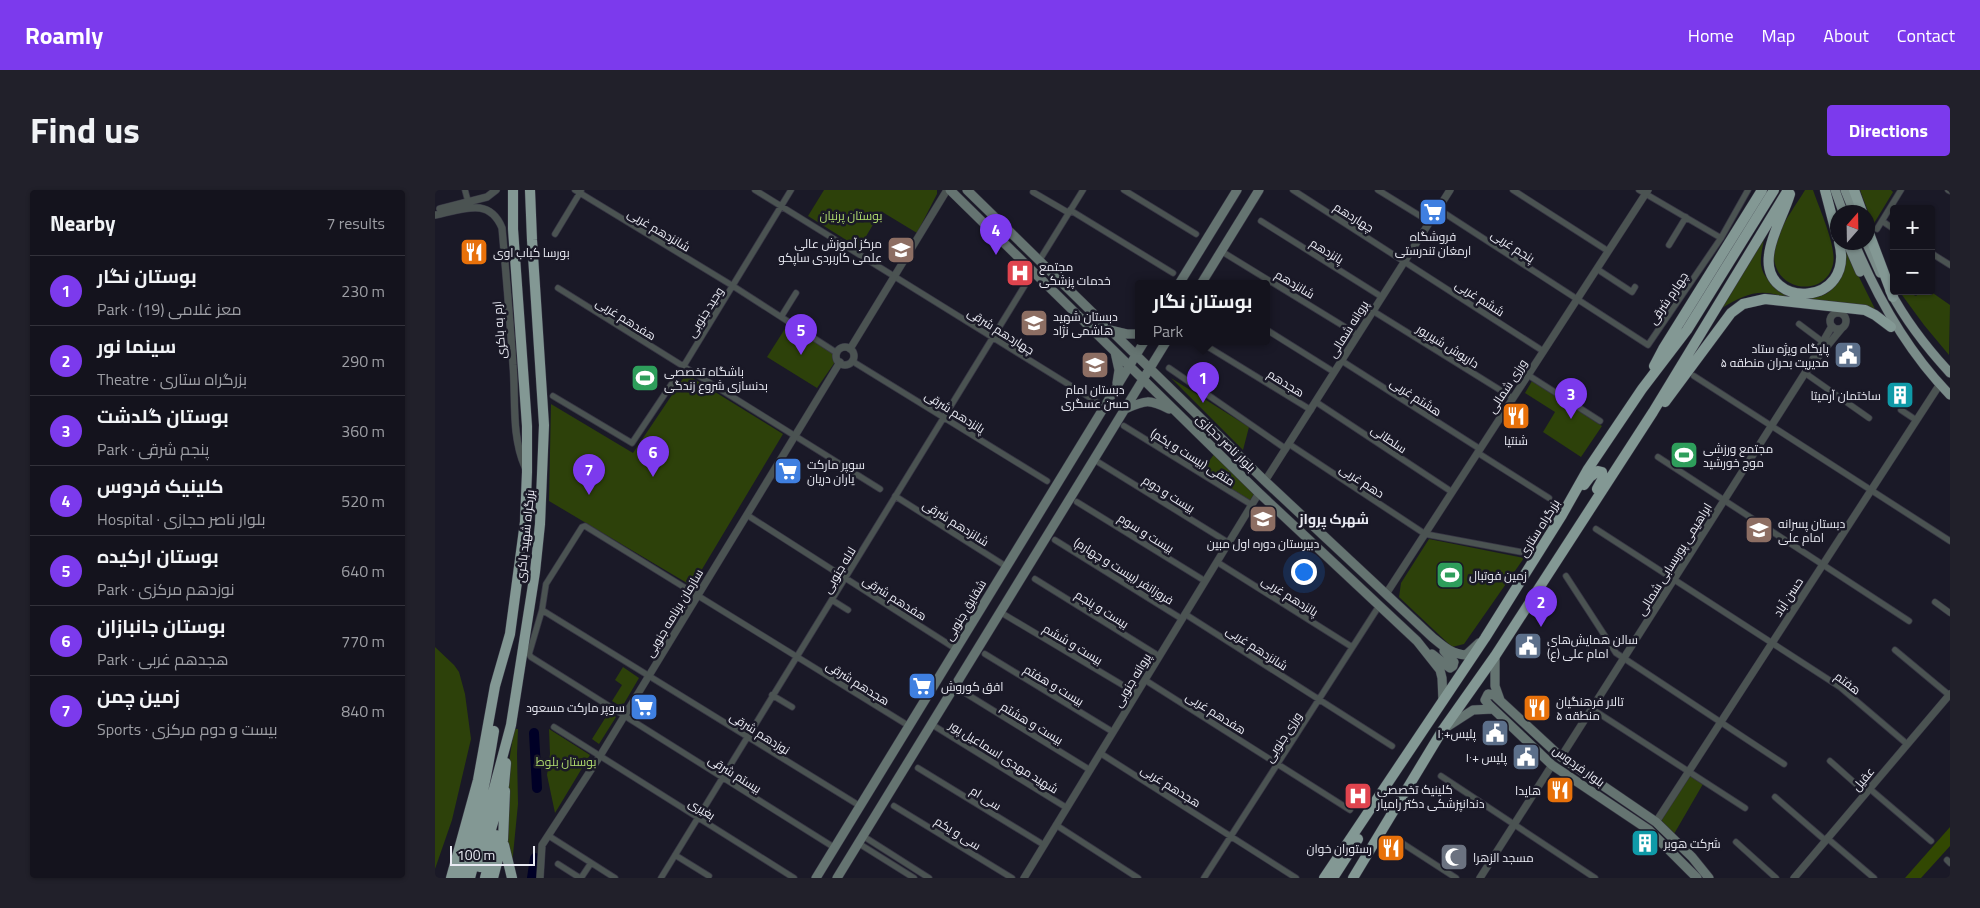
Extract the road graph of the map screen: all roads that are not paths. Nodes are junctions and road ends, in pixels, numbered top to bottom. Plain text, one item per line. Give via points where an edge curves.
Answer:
1 (465, 190) edge
2 (496, 190) edge
3 (513, 190) edge
4 (530, 190) edge
5 (755, 190) edge
6 (791, 190) edge
7 (949, 190) edge
8 (967, 190) edge
9 (1083, 190) edge
10 (1124, 190) edge
11 (1237, 190) edge
12 (1259, 190) edge
13 (1293, 190) edge
14 (1378, 190) edge
15 (1450, 190) edge
16 (1513, 190) edge
17 (1748, 190) edge
18 (1762, 190) edge
19 (1774, 190) edge
20 (1789, 190) edge
21 (1826, 190) edge
22 (1835, 190) edge
23 (1845, 190) edge
24 (1854, 190) edge
25 (1900, 190) edge
26 (579, 191) edge
27 (1644, 191) edge
28 (1033, 192) dead end
29 (1832, 205) edge
30 (1840, 205) edge
31 (1851, 205) edge
32 (1859, 205) edge
33 (469, 206) junction
34 (782, 207) junction
35 (1830, 207) edge
36 (1438, 209) junction
37 (435, 210) edge
38 (1069, 212) junction
39 (435, 215) edge
40 (1686, 218) junction
41 (1882, 221) junction
42 (1261, 222) dead end
43 (1430, 222) junction
44 (1890, 226) edge
45 (1875, 227) edge
46 (555, 234) dead end
47 (1196, 234) dead end
48 (1721, 238) junction
49 (1875, 239) edge
50 (1669, 245) dead end
51 (1840, 250) edge
52 (1851, 250) edge
53 (1858, 250) edge
54 (1870, 250) edge
55 (1221, 251) junction
56 (1608, 251) junction
57 (1935, 256) edge
58 (1039, 261) junction
59 (1405, 261) junction
60 (1950, 266) edge
61 (1597, 269) junction
62 (1033, 272) junction
63 (1173, 273) dead end
64 (894, 277) junction
65 (1181, 280) edge
66 (1203, 280) edge
67 (1268, 280) edge
68 (1270, 281) edge
69 (733, 286) junction
70 (1635, 287) dead end
71 (558, 288) dead end
72 (797, 293) dead end
73 (1382, 297) junction
74 (1893, 297) junction
75 (1577, 299) junction
76 (1373, 311) junction
77 (781, 317) junction
78 (1799, 324) dead end
79 (1832, 326) junction
80 (1842, 328) junction
81 (1891, 328) junction
82 (1109, 330) junction
83 (1270, 332) edge
84 (1901, 332) junction
85 (1135, 334) edge
86 (1358, 335) junction
87 (993, 338) junction
88 (1823, 342) junction
89 (1142, 345) edge
90 (1164, 345) edge
91 (1205, 345) edge
92 (850, 349) junction
93 (1114, 350) junction
94 (1543, 351) junction
95 (837, 353) junction
96 (1136, 355) junction
97 (852, 361) junction
98 (1342, 361) junction
99 (840, 362) junction
100 (1130, 365) junction
101 (683, 367) junction
102 (1169, 368) dead end
103 (1149, 369) junction
104 (1334, 372) junction
105 (1805, 373) junction
106 (1950, 373) edge
107 (1528, 375) junction
108 (1694, 376) dead end
109 (1143, 379) junction
110 (1939, 384) junction
111 (1115, 389) junction
112 (1641, 389) junction
113 (1950, 395) edge
114 (553, 396) dead end
115 (1513, 398) junction
116 (1097, 402) dead end
117 (1316, 402) junction
118 (1125, 409) junction
119 (1311, 410) junction
120 (1901, 410) dead end
121 (1176, 412) junction
122 (1653, 412) junction
123 (944, 417) junction
124 (1869, 418) dead end
125 (1916, 420) junction
126 (1600, 421) dead end
127 (1125, 426) dead end
128 (1772, 426) junction
129 (795, 436) junction
130 (1287, 447) junction
131 (1479, 451) junction
132 (1658, 456) dead end
133 (1098, 462) dead end
134 (527, 472) junction
135 (1047, 481) dead end
136 (1265, 481) junction
137 (880, 489) dead end
138 (1871, 490) junction
139 (1452, 492) junction
140 (1259, 493) junction
141 (895, 496) junction
142 (1549, 498) dead end
143 (1725, 500) junction
144 (1077, 502) dead end
145 (1252, 505) junction
146 (747, 515) junction
147 (1562, 515) junction
148 (1578, 526) junction
149 (1597, 529) dead end
150 (1425, 534) junction
151 (1055, 540) dead end
152 (1950, 541) edge
153 (1229, 543) junction
154 (1521, 552) dead end
155 (1217, 562) junction
156 (1823, 564) junction
157 (1007, 567) junction
158 (1566, 576) dead end
159 (845, 578) junction
160 (1035, 579) dead end
161 (1674, 580) junction
162 (1205, 581) junction
163 (1386, 594) junction
164 (697, 596) junction
165 (832, 600) junction
166 (1935, 602) dead end
167 (1379, 606) junction
168 (542, 610) junction
169 (848, 610) dead end
170 (1000, 612) junction
171 (1950, 613) edge
172 (1184, 616) junction
173 (1909, 621) dead end
174 (510, 634) junction
175 (1432, 638) junction
176 (1485, 638) junction
177 (1417, 641) junction
178 (1771, 643) junction
179 (1352, 647) junction
180 (956, 649) junction
181 (1895, 650) dead end
182 (985, 654) dead end
183 (1159, 656) junction
184 (1495, 656) junction
185 (797, 658) junction
186 (1624, 659) junction
187 (649, 676) junction
188 (1145, 680) junction
189 (965, 693) dead end
190 (1137, 693) junction
191 (772, 695) junction
192 (1950, 695) edge
193 (1319, 699) junction
194 (1443, 701) junction
195 (1500, 701) junction
196 (792, 707) dead end
197 (1493, 709) junction
198 (1591, 709) junction
199 (624, 716) junction
200 (1721, 721) junction
201 (931, 724) junction
202 (909, 726) junction
203 (554, 727) dead end
204 (1442, 731) junction
205 (509, 732) junction
206 (1113, 732) junction
207 (747, 736) junction
208 (1907, 744) junction
209 (1392, 746) dead end
210 (1100, 753) junction
211 (600, 756) junction
212 (1561, 757) junction
213 (1830, 761) dead end
214 (1277, 764) junction
215 (1784, 764) dead end
216 (1552, 765) junction
217 (919, 768) dead end
218 (1090, 770) junction
219 (1688, 772) junction
220 (1441, 776) dead end
221 (722, 778) junction
222 (504, 785) junction
223 (1868, 791) junction
224 (1775, 797) dead end
225 (860, 806) junction
226 (894, 806) dead end
227 (1067, 808) junction
228 (1745, 808) dead end
229 (1350, 810) dead end
230 (1368, 815) junction
231 (697, 818) junction
232 (1656, 822) junction
233 (1056, 825) junction
234 (1514, 825) junction
235 (549, 836) junction
236 (1231, 836) junction
237 (503, 840) junction
238 (1827, 840) junction
239 (863, 841) junction
240 (1931, 841) dead end
241 (459, 842) junction
242 (1736, 842) dead end
243 (1402, 843) dead end
244 (1044, 845) junction
245 (835, 848) junction
246 (675, 855) junction
247 (591, 863) junction
248 (559, 864) dead end
249 (913, 867) junction
250 (908, 874) junction
251 (709, 876) dead end
252 (1135, 877) edge
253 (1797, 877) edge
254 (446, 878) edge
255 (451, 878) edge
256 (461, 878) edge
257 (470, 878) edge
258 (477, 878) edge
259 (485, 878) edge
260 (493, 878) edge
261 (512, 878) edge
262 (540, 878) edge
263 (580, 878) edge
264 (615, 878) edge
265 (661, 878) edge
266 (794, 878) edge
267 (816, 878) edge
268 (837, 878) edge
269 (915, 878) edge
270 (929, 878) edge
271 (1012, 878) edge
272 (1024, 878) edge
273 (1203, 878) edge
274 (1296, 878) edge
275 (1324, 878) edge
276 (1333, 878) edge
277 (1351, 878) edge
278 (1456, 878) edge
279 (1479, 878) edge
280 (1595, 878) edge
281 (1697, 878) edge
282 (1709, 878) edge
283 (1776, 878) edge
284 (1874, 878) edge

1 - 33 street
2 - 33 street
3 - 134 highway, بزرگراه شهید باکری
4 - 205 highway, بزرگراه شهید باکری via 544,469 535,572
5 - 34 street
6 - 34 street, وحید جنوبی
7 - 62 main road, بلوار ناصر حجازی
7 - 64 street
8 - 58 main road, بلوار ناصر حجازی
9 - 38 street
10 - 47 street
11 - 65 main road
12 - 55 main road
13 - 59 street, چهاردهم
14 - 43 street
15 - 36 street, پروانه شمالی
16 - 56 street
17 - 48 street, چهارم شرقی
18 - 112 highway
19 - 112 highway, بزرگراه ستاری via 1687,330
20 - 51 highway via 1785,212 1768,257 1772,276 1791,292 1815,294 1828,287 1837,276 1841,265
20 - 122 highway
21 - 29 main road
21 - 35 highway
22 - 30 main road
23 - 31 main road
24 - 32 highway
25 - 41 street
26 - 46 street
26 - 69 street, شانزدهم غربی
27 - 40 street
27 - 56 street, ورزی شمالی
28 - 38 street
33 - 37 street
33 - 39 street
33 - 134 street, ارم به باکری via 490,210 502,228 517,434 519,452
34 - 64 street, چهاردهم شرقی
34 - 69 street, وحید جنوبی
36 - 43 street, پروانه شمالی
36 - 75 street, پنجم غربی
38 - 58 street
38 - 63 street
40 - 48 street
40 - 50 street
41 - 44 street
41 - 45 street
42 - 73 street, پانزدهم
43 - 59 street, پروانه شمالی
48 - 75 street, چهارم شرقی via 1648,345
49 - 74 highway
52 - 81 main road
53 - 84 main road via 1883,304
54 - 74 main road
55 - 66 main road
55 - 67 street, شانزدهم
56 - 61 street, ورزی شمالی
57 - 60 street
58 - 82 main road, بلوار ناصر حجازی
59 - 73 street, پروانه شمالی
59 - 94 street, ششم غربی
61 - 70 street via 1632,292
61 - 75 street, ورزی شمالی
62 - 87 street, لاله جنوبی
62 - 93 main road, بلوار ناصر حجازی
64 - 87 street, چهاردهم شرقی
64 - 92 street
68 - 86 street, شانزدهم
69 - 77 street, شانزدهم غربی
69 - 101 street, وحید جنوبی
71 - 101 street, هفدهم غربی
72 - 77 street
73 - 76 street, پروانه شمالی
74 - 106 main road via 1902,314
75 - 94 street, ورزی شمالی
76 - 86 street, پروانه شمالی
76 - 115 street, داریوش شیرپور
77 - 95 street, شانزدهم غربی
78 - 88 street
79 - 80 street
79 - 80 street via 1832,316 1841,314 1846,320
79 - 88 street, ابراهیمی پوربسابی شمالی
80 - 105 street, ابراهیمی پوربسابی شمالی
81 - 84 main road
81 - 122 highway via 1865,310 1765,299 1743,304 1731,313 1669,399
82 - 85 main road
82 - 96 main road, بلوار ناصر حجازی
83 - 104 street
84 - 110 main road
86 - 98 street, پروانه شمالی
87 - 116 street, چهاردهم شرقی
87 - 123 street, لاله جنوبی
88 - 105 street, ابراهیمی پوربسابی شمالی
89 - 96 main road, شقایق جنوبی
90 - 103 main road
91 - 119 street, هجدهم
92 - 95 street via 842,347
92 - 97 street
93 - 100 main road, بلوار ناصر حجازی
93 - 111 main road via 1119,370
94 - 107 street, ورزی شمالی
95 - 99 street
96 - 100 main road, شقایق جنوبی
96 - 103 main road, بلوار ناصر حجازی
97 - 99 street via 847,364
97 - 123 street, پانزدهم شرقی
98 - 104 street, پروانه شمالی
98 - 131 street, هشتم غربی
99 - 129 street, سازمان برنامه جنوبی
100 - 109 main road, بلوار ناصر حجازی
100 - 111 main road, شقایق جنوبی
101 - 114 street, وحید جنوبی via 632,443
101 - 129 street, هفدهم غربی
102 - 130 street, دهم غربی
103 - 109 main road
103 - 136 main road, بلوار ناصر حجازی
104 - 117 street, پروانه شمالی
105 - 124 street
105 - 128 street, ابراهیمی پوربسابی شمالی
107 - 115 street, ورزی شمالی
107 - 126 street
108 - 128 street
109 - 118 main road
109 - 121 main road, بلوار ناصر حجازی
110 - 113 main road
110 - 125 street, حسن آباد
111 - 157 main road, شقایق جنوبی
112 - 147 highway, بزرگراه ستاری
115 - 131 street, ورزی شمالی
117 - 119 street, پروانه شمالی
117 - 139 street, سلطانی
118 - 121 main road via 1153,402
118 - 170 main road
119 - 130 street, پروانه شمالی
120 - 125 street
121 - 140 main road, بلوار ناصر حجازی
122 - 148 highway
123 - 135 street, پانزدهم شرقی
123 - 141 street, لاله جنوبی
125 - 138 street, حسن آباد
127 - 145 street, متقی (بیست و یکم)
128 - 138 street
128 - 143 street, ابراهیمی پوربسابی شمالی
129 - 137 street, هفدهم غربی
129 - 146 street, سازمان برنامه جنوبی
130 - 136 street, پروانه شمالی
130 - 150 street, دهم غربی
131 - 139 street, ورزی شمالی
131 - 142 street, هشتم غربی
132 - 143 street
133 - 153 street, بیست و دوم
134 - 174 highway, بزرگراه شهید باکری via 525,522
136 - 163 main road, بلوار ناصر حجازی
138 - 152 street
138 - 156 street, حسن آباد
139 - 150 street, ورزی شمالی
140 - 145 street, پروانه جنوبی
140 - 167 main road, بلوار ناصر حجازی
141 - 157 street, شانزدهم شرقی
141 - 159 street, لاله جنوبی
143 - 156 street
143 - 161 street, ابراهیمی پوربسابی شمالی
144 - 162 street, بیست و سوم
145 - 153 street, پروانه جنوبی
146 - 159 street, هفدهم شرقی
146 - 164 street, سازمان برنامه جنوبی
147 - 148 highway via 1590,477 1602,472 1601,484 1586,505
147 - 176 highway, بزرگراه ستاری
148 - 184 highway
149 - 161 street, هفتم
150 - 154 street
150 - 163 street, ورزی شمالی
151 - 172 street, فروزانفر (بیست و چهارم)
153 - 155 street, پروانه جنوبی
155 - 162 street, پروانه جنوبی
155 - 179 street, پانزدهم غربی
156 - 173 street
156 - 178 street, حسن آباد
157 - 180 main road, شقایق جنوبی
158 - 186 street via 1616,653
159 - 165 street, لاله جنوبی
159 - 180 street, هفدهم شرقی
160 - 183 street, بیست و پنجم
161 - 178 street, هفتم
161 - 186 street, ابراهیمی پوربسابی شمالی
162 - 172 street, پروانه جنوبی
163 - 175 main road, بلوار ناصر حجازی
164 - 168 street, هجدهم شرقی via 584,526 546,584
164 - 185 street, هجدهم شرقی
164 - 187 street, سازمان برنامه جنوبی
165 - 169 street
165 - 185 street, لاله جنوبی
166 - 171 street
167 - 177 main road, بلوار ناصر حجازی
167 - 179 street, ورزی جنوبی
168 - 187 street, نوزدهم شرقی
168 - 199 street, بیستم شرقی via 529,654 531,657
170 - 190 street, بیست و ششم
170 - 201 main road
172 - 183 street, پروانه جنوبی
172 - 193 street, شانزدهم غربی
174 - 241 highway, بزرگراه شهید باکری via 495,686 478,780
174 - 256 highway via 486,781
175 - 176 main road, بلوار ناصر حجازی via 1451,653 1466,655
175 - 177 main road via 1454,662 1451,667 1444,665
176 - 194 highway, بزرگراه ستاری
177 - 194 main road, بلوار ناصر حجازی via 1439,670
178 - 200 street, حسن آباد
178 - 208 street, هفتم via 1839,687
179 - 193 street, ورزی جنوبی
180 - 202 main road, شقایق جنوبی
181 - 192 street
182 - 206 street, بیست و هفتم
183 - 188 street, پروانه جنوبی
184 - 195 main road via 1495,686
184 - 204 highway
185 - 191 street, لاله جنوبی
185 - 202 street, هجدهم شرقی
186 - 198 street, ابراهیمی پوربسابی شمالی
186 - 200 street
187 - 199 street, سازمان برنامه جنوبی
187 - 207 street, نوزدهم شرقی
188 - 190 street, پروانه جنوبی
188 - 214 street, هفدهم غربی
189 - 218 street, بیست و هشتم
190 - 206 street, پروانه جنوبی
191 - 196 street
191 - 207 street, لاله جنوبی
192 - 208 street, عقیل
193 - 209 street
193 - 214 street, ورزی جنوبی
194 - 230 highway, بزرگراه ستاری
195 - 197 main road via 1487,694 1485,700
195 - 212 main road, بلوار فردوس
197 - 204 main road via 1473,710
197 - 216 main road, بلوار فردوس
198 - 212 street, ابراهیمی پوربسابی شمالی
198 - 219 street
199 - 211 street, سازمان برنامه جنوبی
199 - 221 street, بیستم شرقی
200 - 215 street
200 - 219 street, حسن آباد
201 - 227 street, شهید مهدی اسماعیل پور
201 - 239 main road
202 - 225 main road, شقایق جنوبی
203 - 211 street, بغیری
204 - 277 highway
205 - 222 highway
205 - 257 highway, بزرگراه شهید باکری
206 - 210 street, پروانه جنوبی
207 - 221 street, لاله جنوبی
207 - 225 street, نوزدهم شرقی
208 - 223 street, عقیل
210 - 218 street, پروانه جنوبی
210 - 236 street, هجدهم غربی
211 - 231 street, بغیری
211 - 235 street, سازمان برنامه جنوبی
212 - 232 main road, بلوار فردوس
213 - 223 street
214 - 229 street
214 - 236 street, ورزی جنوبی
216 - 234 street
216 - 281 main road, بلوار فردوس via 1649,830
217 - 244 street, سی ام
218 - 227 street, پروانه جنوبی
219 - 228 street
219 - 232 street, حسن آباد
220 - 234 street
221 - 231 street, لاله جنوبی
221 - 245 street, بیستم شرقی
222 - 237 highway
222 - 258 highway
222 - 259 highway via 498,827
223 - 238 street, عقیل
223 - 240 street
224 - 238 street
225 - 245 main road, شقایق جنوبی
226 - 271 street, سی و یکم
227 - 233 street, پروانه جنوبی
230 - 275 highway, بزرگراه ستاری
230 - 276 highway via 1355,844
231 - 246 street, لاله جنوبی
231 - 266 street, بغیری
232 - 282 main road, بلوار فردوس
233 - 244 street, پروانه جنوبی
233 - 252 street
234 - 279 street
234 - 280 street
235 - 247 street
235 - 262 street, سازمان برنامه جنوبی via 542,845
236 - 273 street, ورزی جنوبی
236 - 274 street
237 - 260 highway
237 - 261 highway
238 - 253 street, عقیل
238 - 284 street
239 - 249 street
239 - 250 street
239 - 268 main road
241 - 254 highway
241 - 255 highway
242 - 283 street
243 - 278 street
244 - 272 street, پروانه جنوبی
245 - 267 main road, شقایق جنوبی
246 - 251 street
246 - 265 street, لاله جنوبی
247 - 263 street
247 - 264 street
248 - 263 street
249 - 250 street
249 - 270 street
250 - 269 street

